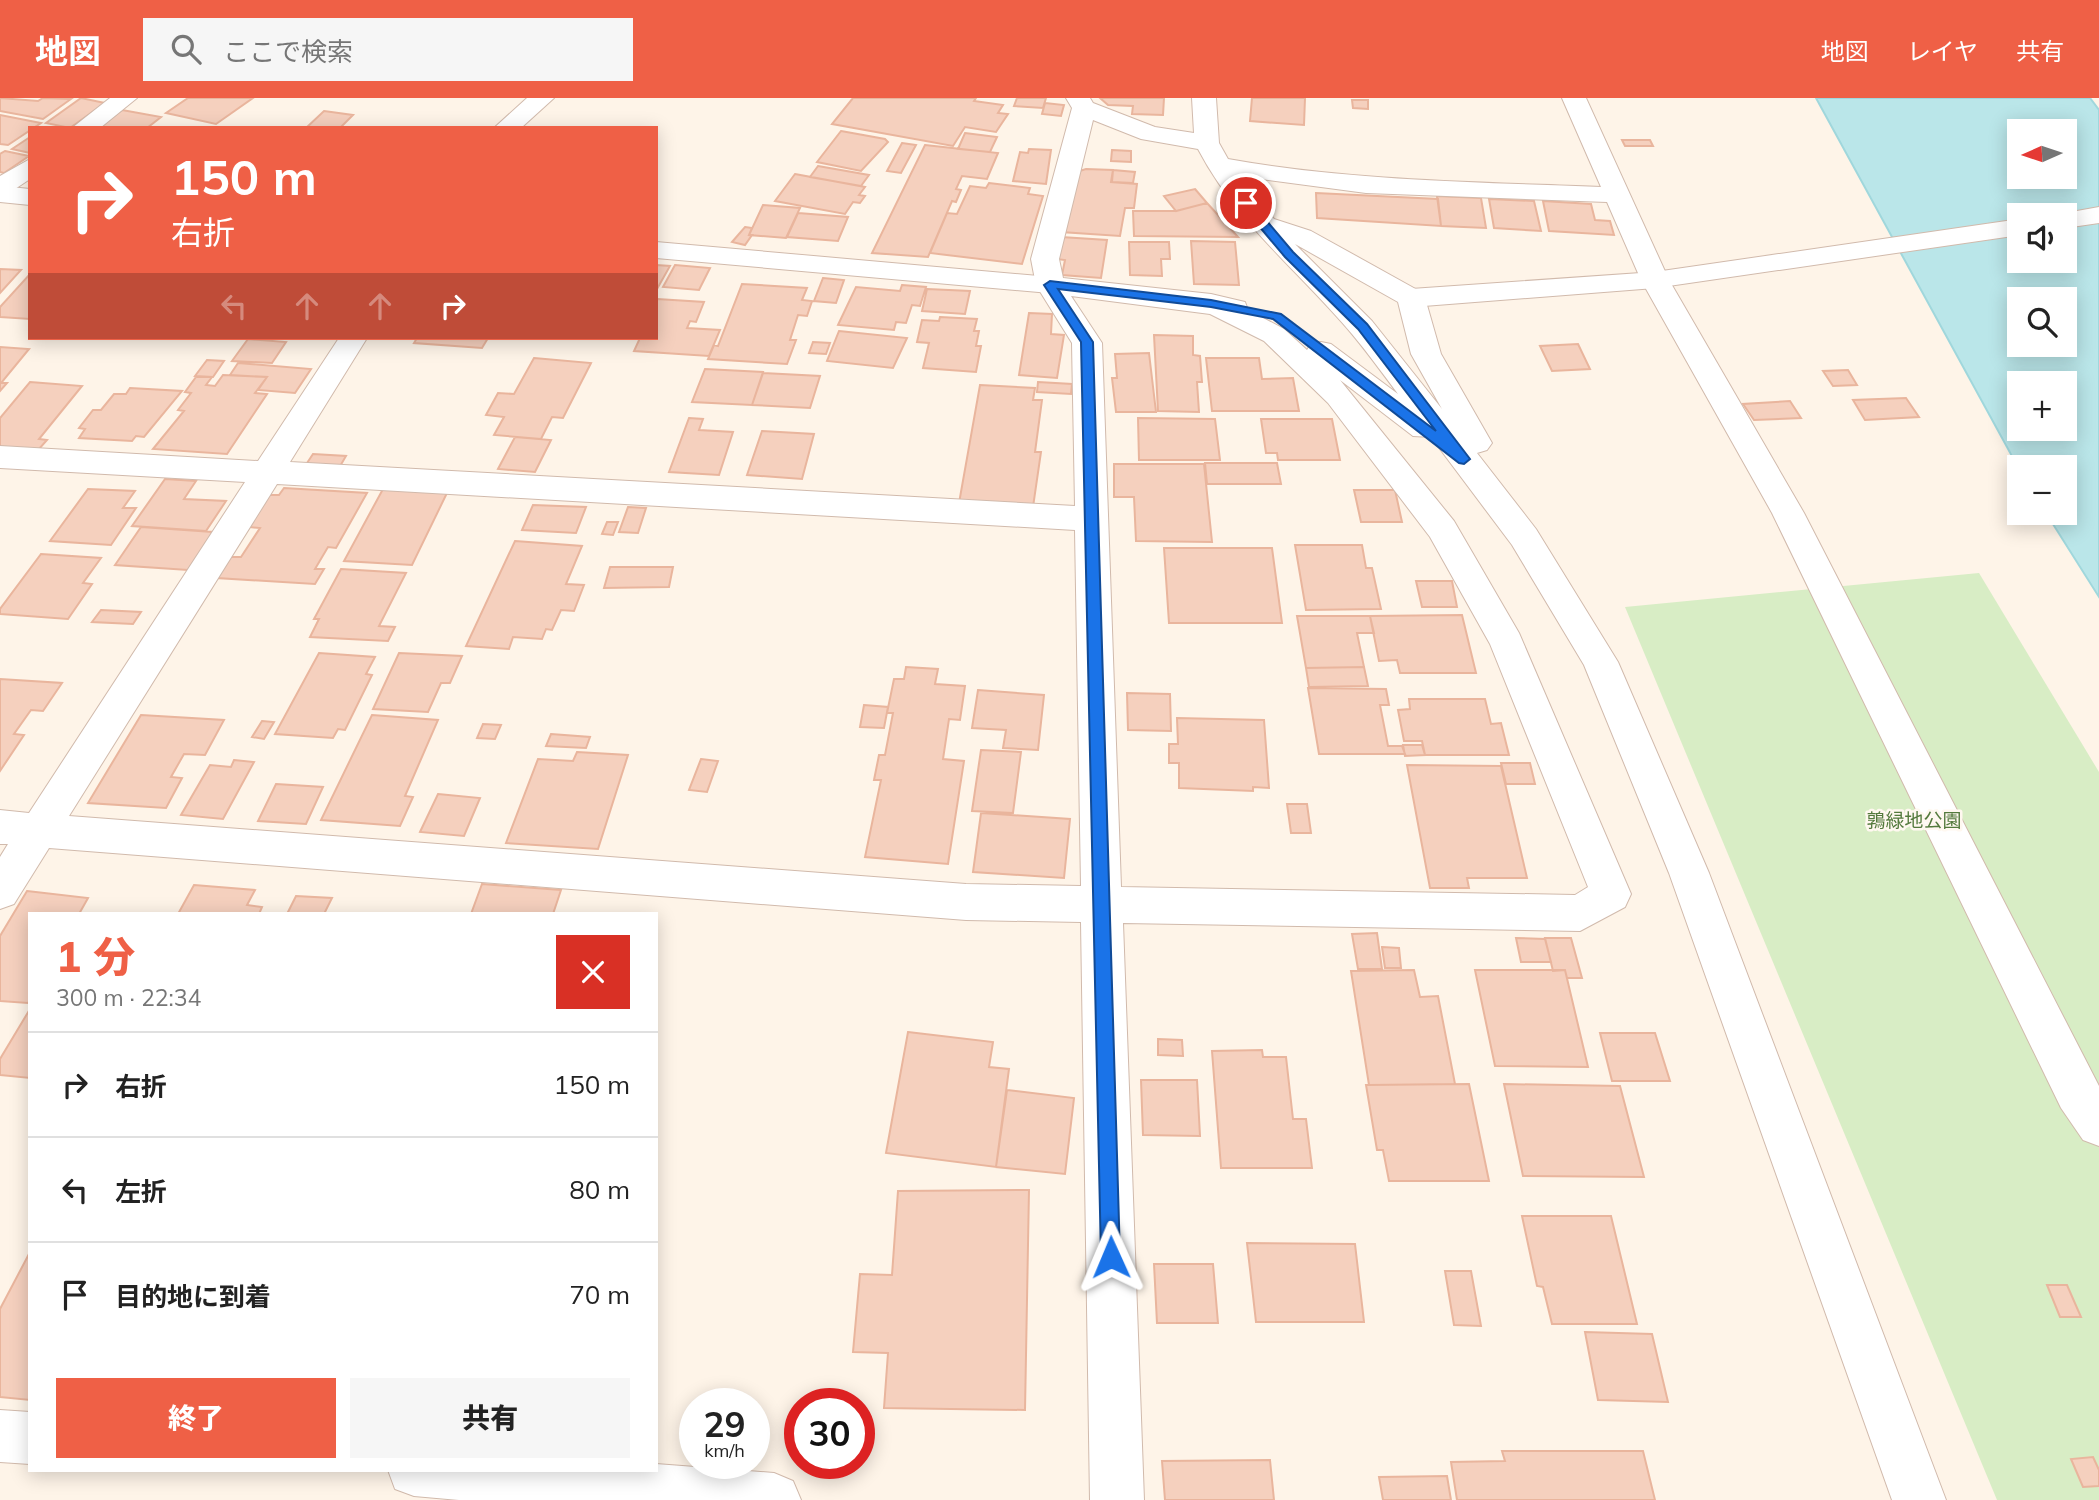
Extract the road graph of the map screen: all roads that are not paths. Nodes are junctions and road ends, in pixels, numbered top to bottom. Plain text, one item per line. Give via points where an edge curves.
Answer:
1 (125, 98) edge
2 (542, 98) edge
3 (1204, 98) edge
4 (1574, 98) edge
5 (1081, 103) edge
6 (87, 126) edge
7 (508, 126) edge
8 (1212, 154) junction
9 (28, 168) edge
10 (0, 188) edge
11 (0, 194) edge
12 (1616, 195) junction
13 (28, 197) edge
14 (2099, 215) edge
15 (2077, 218) edge
16 (1263, 223) junction
17 (2007, 229) edge
18 (658, 250) edge
19 (1656, 280) junction
20 (1050, 285) junction
21 (1412, 298) junction
22 (1211, 303) junction
23 (352, 340) edge
24 (0, 457) edge
25 (1464, 459) junction
26 (268, 472) junction
27 (1091, 519) junction
28 (0, 827) edge
29 (39, 830) junction
30 (0, 891) edge
31 (1102, 906) junction
32 (2099, 1124) edge
33 (0, 1436) edge
34 (28, 1438) edge
35 (438, 1472) edge
36 (774, 1500) edge
37 (1117, 1500) edge
38 (1919, 1500) edge

1 - 6 street
2 - 7 street
3 - 8 street
4 - 12 street
5 - 8 street via 1150,134
5 - 20 street via 1045,259
8 - 12 street via 1252,172 1361,184
8 - 16 street via 1229,184
9 - 10 street
11 - 13 street
12 - 19 street
14 - 15 street
16 - 21 street via 1302,237
16 - 25 street via 1363,327
17 - 19 street
18 - 20 street
19 - 21 street
19 - 32 street via 1788,513 2071,1081
20 - 22 street
20 - 27 street via 1087,342
21 - 25 street via 1426,354 1477,444
22 - 25 street via 1276,317
22 - 31 street via 1274,335 1339,396 1442,529 1507,643 1611,894 1580,913
23 - 26 street
24 - 26 street
25 - 38 street via 1524,537 1600,662 1689,873
26 - 27 street
26 - 29 street
27 - 31 street
28 - 29 street
29 - 30 street
29 - 31 street via 966,902
31 - 37 street
33 - 34 street
35 - 36 street

